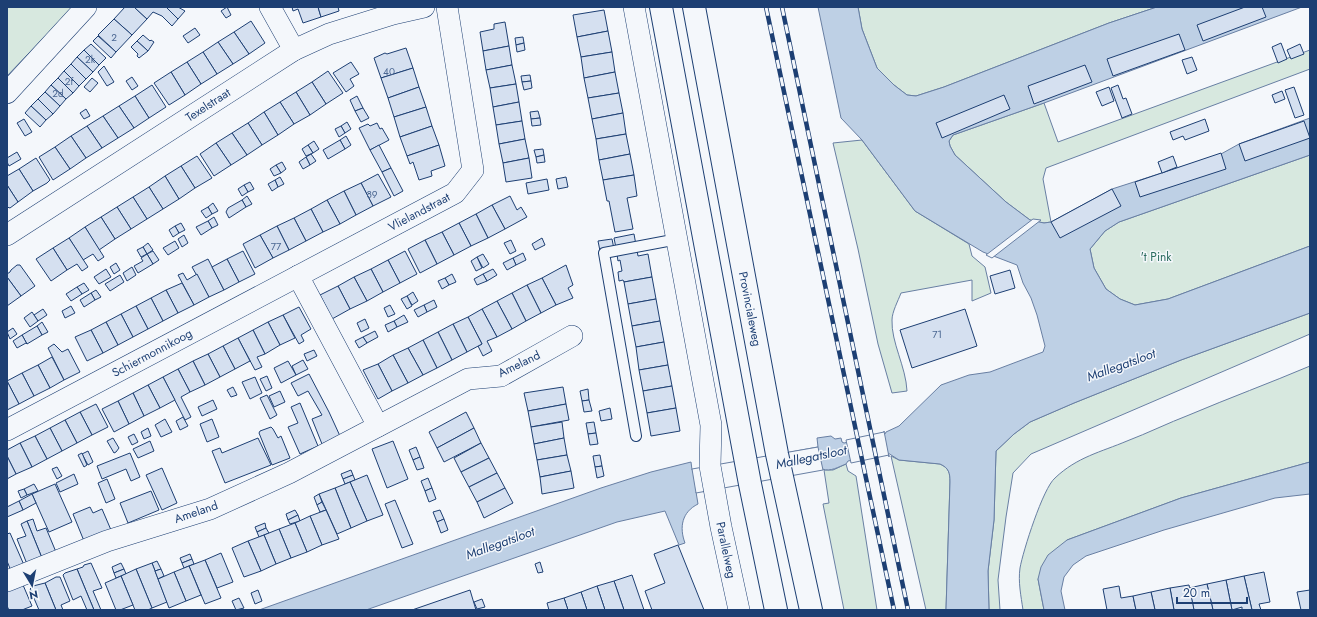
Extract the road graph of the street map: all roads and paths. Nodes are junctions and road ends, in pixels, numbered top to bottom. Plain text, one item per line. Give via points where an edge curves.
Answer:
1 (86, 7) edge
2 (270, 7) edge
3 (424, 7) edge
4 (447, 7) edge
5 (634, 7) edge
6 (661, 7) edge
7 (694, 7) edge
8 (294, 50) junction
9 (7, 93) edge
10 (7, 235) edge
11 (678, 240) junction
12 (298, 276) junction
13 (572, 336) dead end
14 (378, 426) junction
15 (7, 430) edge
16 (636, 436) dead end
17 (7, 581) edge
18 (739, 610) edge
19 (776, 610) edge
20 (811, 610) edge

1 - 9 street
2 - 8 street
3 - 8 street, Texelstraat via 329,34
4 - 12 street, Vlielandstraat via 473,170 455,193
5 - 11 street
6 - 19 main road via 745,460
7 - 20 main road, Provincialeweg via 777,454
8 - 10 street, Texelstraat
11 - 16 lane via 604,253
11 - 18 street, Parallelweg via 711,425 710,466
12 - 14 street
12 - 15 street, Schiermonnikoog
13 - 14 street, Ameland via 501,376 468,379
14 - 17 street, Ameland via 289,473 210,509 107,541

